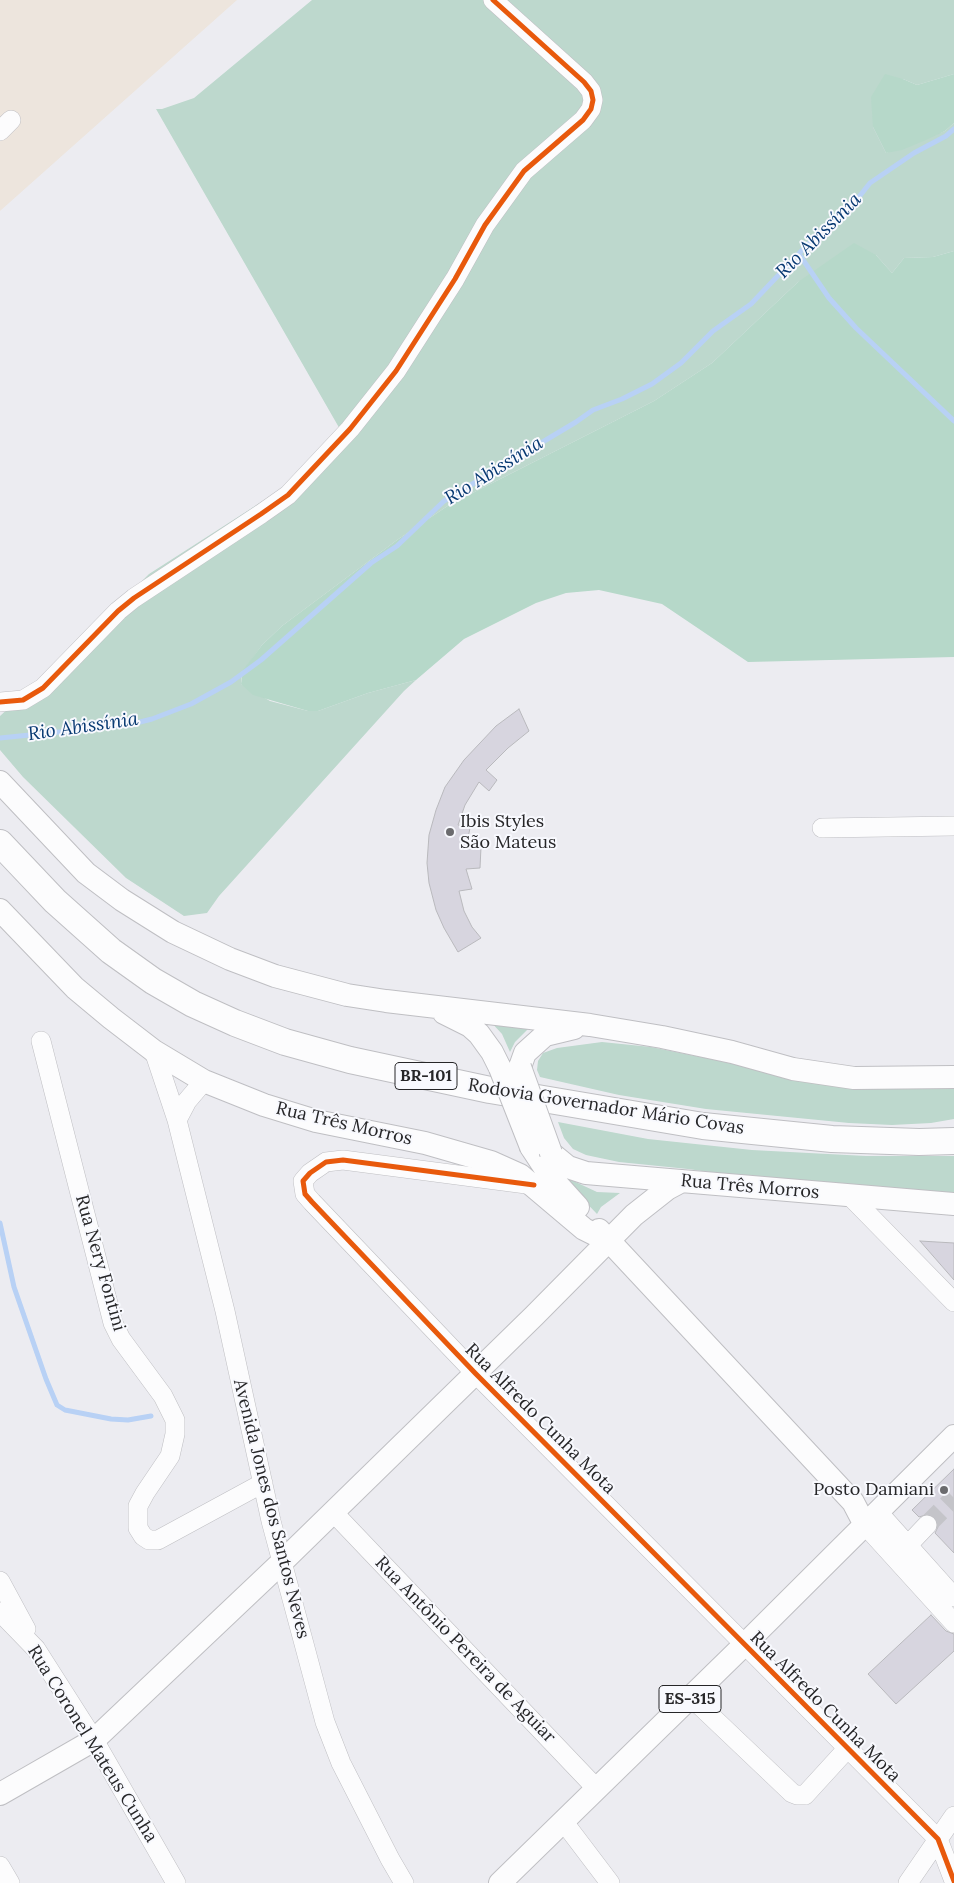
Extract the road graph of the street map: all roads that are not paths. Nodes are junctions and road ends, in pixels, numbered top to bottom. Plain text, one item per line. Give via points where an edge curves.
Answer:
1 (493, 0) edge
2 (0, 702) edge
3 (6, 789) edge
4 (954, 826) edge
5 (822, 828) dead end
6 (0, 843) edge
7 (0, 910) edge
8 (426, 1005) junction
9 (590, 1025) junction
10 (41, 1041) dead end
11 (154, 1051) junction
12 (510, 1068) junction
13 (954, 1077) edge
14 (204, 1081) junction
15 (177, 1120) junction
16 (954, 1129) edge
17 (954, 1141) edge
18 (919, 1142) junction
19 (541, 1150) junction
20 (682, 1181) junction
21 (534, 1186) junction
22 (850, 1196) junction
23 (954, 1204) edge
24 (608, 1241) junction
25 (954, 1302) edge
26 (475, 1373) junction
27 (953, 1440) edge
28 (263, 1483) junction
29 (333, 1512) junction
30 (872, 1519) junction
31 (927, 1525) tunnel mouth
32 (908, 1545) junction
33 (282, 1562) junction
34 (0, 1582) edge
35 (954, 1597) edge
36 (0, 1612) edge
37 (954, 1623) edge
38 (744, 1646) junction
39 (36, 1649) junction
40 (691, 1698) junction
41 (94, 1740) junction
42 (847, 1749) junction
43 (596, 1788) junction
44 (0, 1794) edge
45 (954, 1816) edge
46 (562, 1822) junction
47 (938, 1839) junction
48 (0, 1866) edge
49 (954, 1881) edge
50 (10, 1883) edge
51 (176, 1883) edge
52 (404, 1883) edge
53 (500, 1883) edge
54 (610, 1883) edge
55 (908, 1883) edge

1 - 2 street via 584,82 591,91 591,109 583,120 524,171 486,225 396,371 350,429 288,495 134,598 43,688 23,700
3 - 8 main road via 86,873 173,932 230,960 274,976 347,995
4 - 5 street
6 - 18 highway, Rodovia Governador Mário Covas / BR-101 via 55,901 111,951 153,981 193,1004 285,1042 350,1060 481,1088 704,1126 832,1139
7 - 11 main road, Rua Três Morros via 76,988
8 - 9 main road
8 - 12 main road via 470,1026
9 - 12 main road via 546,1035
9 - 13 main road via 662,1037 793,1068 846,1076
10 - 28 street, Rua Nery Fontini via 113,1323 121,1340 163,1396 175,1420 170,1456 138,1506 138,1528 149,1540 158,1540
11 - 14 main road, Rua Três Morros
11 - 15 street, Avenida Jones dos Santos Neves
12 - 19 main road, bridge
14 - 15 street via 187,1101
14 - 21 main road, Rua Três Morros via 264,1106 316,1121 476,1157 508,1169
15 - 28 street, Avenida Jones dos Santos Neves
16 - 18 highway
17 - 18 highway, Rodovia Governador Mário Covas / BR-101
19 - 20 main road, Rua Três Morros via 568,1167 586,1173
19 - 24 main road via 550,1176
20 - 22 main road, Rua Três Morros
20 - 24 main road via 650,1200
21 - 24 main road, Rua Três Morros via 584,1229
21 - 26 street, Rua Alfredo Cunha Mota via 343,1160 326,1162 303,1181 305,1194 312,1202
22 - 23 main road, Rua Três Morros
22 - 25 street
24 - 26 main road
24 - 30 main road
26 - 29 main road
26 - 38 street, Rua Alfredo Cunha Mota
27 - 30 main road, ES-315
28 - 33 street, Avenida Jones dos Santos Neves
29 - 33 main road
29 - 43 street, Rua Antônio Pereira de Aguiar
30 - 32 street
30 - 37 street
30 - 38 main road, ES-315
31 - 32 street
32 - 35 street
33 - 41 main road
33 - 52 street, Avenida Jones dos Santos Neves via 325,1722 340,1763
34 - 39 street
36 - 39 street, Rua Coronel Mateus Cunha
38 - 40 main road, ES-315
38 - 42 street, Rua Alfredo Cunha Mota
39 - 41 street, Rua Coronel Mateus Cunha
40 - 42 street via 797,1795 805,1795
40 - 43 main road, ES-315
41 - 44 main road
41 - 51 street, Rua Coronel Mateus Cunha
42 - 47 street, Rua Alfredo Cunha Mota
43 - 46 main road, ES-315
45 - 47 street
46 - 53 main road, ES-315
46 - 54 street
47 - 49 street
47 - 55 street
48 - 50 street

